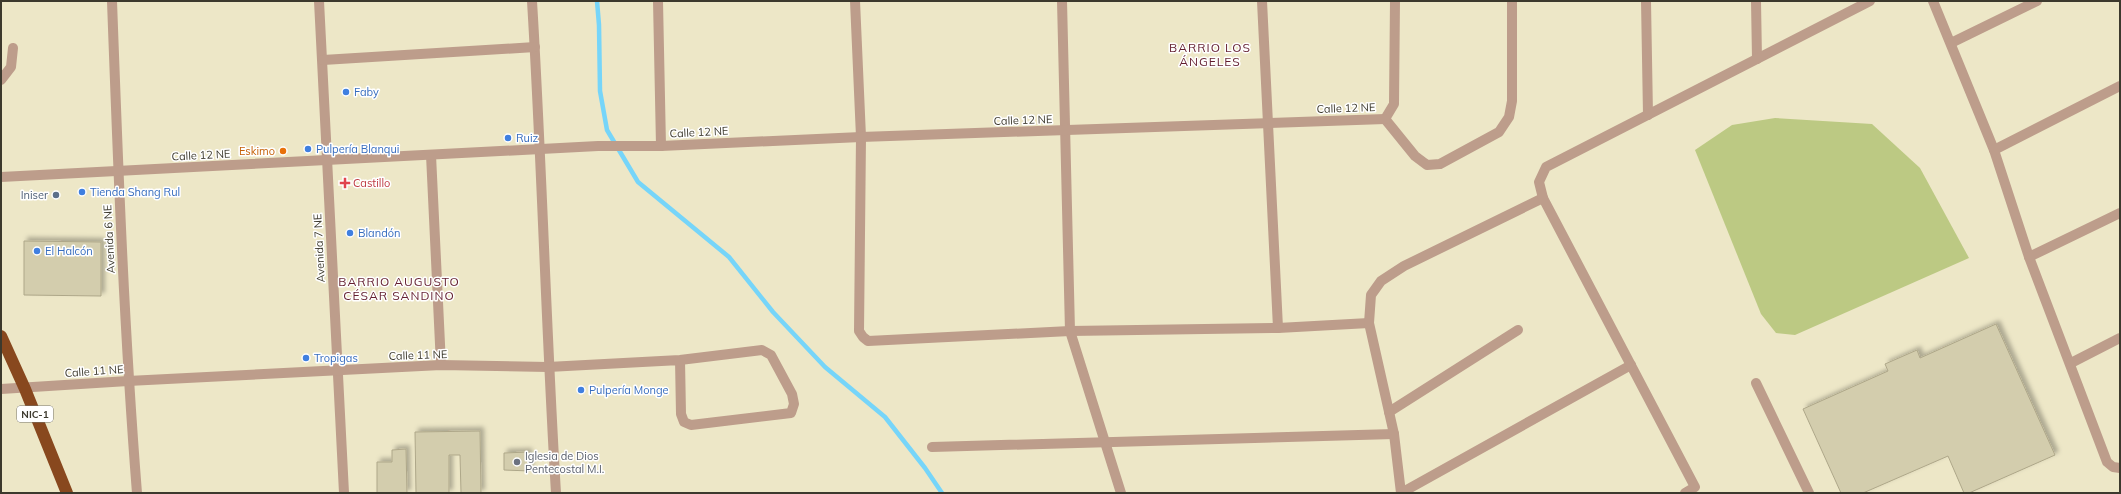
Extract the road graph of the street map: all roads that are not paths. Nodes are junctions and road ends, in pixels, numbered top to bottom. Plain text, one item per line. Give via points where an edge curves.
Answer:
1 (112, 1) edge
2 (319, 1) edge
3 (532, 1) edge
4 (658, 1) edge
5 (855, 1) edge
6 (1062, 1) edge
7 (1262, 1) edge
8 (1395, 1) edge
9 (1512, 1) edge
10 (1646, 1) edge
11 (1756, 1) edge
12 (1933, 1) edge
13 (2037, 1) edge
14 (1864, 2) edge
15 (1952, 43) junction
16 (535, 47) junction
17 (13, 48) dead end
18 (1757, 59) junction
19 (323, 60) junction
20 (1, 80) edge
21 (2120, 86) edge
22 (1648, 115) junction
23 (1385, 119) junction
24 (1267, 123) junction
25 (1064, 130) junction
26 (861, 136) junction
27 (661, 146) junction
28 (541, 149) junction
29 (1994, 150) junction
30 (431, 155) junction
31 (326, 160) junction
32 (118, 171) junction
33 (1, 177) edge
34 (1543, 198) junction
35 (2120, 213) edge
36 (2029, 257) junction
37 (1369, 324) junction
38 (1278, 328) junction
39 (1518, 330) dead end
40 (1070, 331) junction
41 (1, 336) edge
42 (2120, 338) edge
43 (680, 360) junction
44 (2071, 363) junction
45 (442, 365) junction
46 (1631, 365) junction
47 (548, 367) junction
48 (337, 370) junction
49 (128, 381) junction
50 (1756, 383) dead end
51 (1, 389) edge
52 (25, 389) junction
53 (1389, 412) junction
54 (1394, 434) junction
55 (1104, 442) junction
56 (932, 447) dead end
57 (2120, 468) edge
58 (1697, 490) edge
59 (67, 493) edge
60 (137, 493) edge
61 (344, 493) edge
62 (556, 493) edge
63 (1121, 493) edge
64 (1401, 493) edge
65 (1685, 493) edge
66 (1809, 493) edge

1 - 32 street, Avenida 6 NE
2 - 19 street, Avenida 7 NE
3 - 16 street
4 - 27 street
5 - 26 street
6 - 25 street
7 - 24 street
8 - 23 street via 1394,104
9 - 23 street via 1512,101 1509,117 1499,132 1440,164 1427,165 1415,156
10 - 22 street
11 - 18 street
12 - 15 street
13 - 15 street
14 - 18 street
15 - 29 street
16 - 19 street
16 - 28 street
17 - 20 street via 11,67
18 - 22 street
19 - 31 street, Avenida 7 NE
21 - 29 street
22 - 34 street via 1546,167 1539,182
23 - 24 street, Calle 12 NE
24 - 25 street, Calle 12 NE
24 - 38 street
25 - 26 street, Calle 12 NE
25 - 40 street
26 - 27 street, Calle 12 NE
26 - 40 street via 859,331 863,337 868,341
27 - 28 street, Calle 12 NE
28 - 30 street, Calle 12 NE
28 - 47 street
29 - 36 street
30 - 31 street, Calle 12 NE
30 - 45 street
31 - 32 street, Calle 12 NE
31 - 48 street, Avenida 7 NE
32 - 33 street, Calle 12 NE
32 - 49 street, Avenida 6 NE
34 - 37 street via 1404,266 1381,281 1371,295
34 - 46 street
35 - 36 street
36 - 44 street
37 - 38 street
37 - 53 street
38 - 40 street
39 - 53 street
40 - 55 street
41 - 52 highway, NIC-1
42 - 44 street
43 - 43 street, Calle 11 NE via 762,350 771,355 792,394 794,404 791,413 691,425 684,422 681,414
43 - 47 street, Calle 11 NE
44 - 57 street via 2107,462 2113,467
45 - 47 street, Calle 11 NE
45 - 48 street, Calle 11 NE
46 - 58 street
46 - 64 street
47 - 62 street
48 - 49 street, Calle 11 NE
48 - 61 street, Avenida 7 NE
49 - 52 street, Calle 11 NE
49 - 60 street, Avenida 6 NE
50 - 66 street
51 - 52 street, Calle 11 NE
52 - 59 highway, NIC-1
53 - 54 street
54 - 55 street
54 - 64 street
55 - 56 street
55 - 63 street
58 - 65 street

